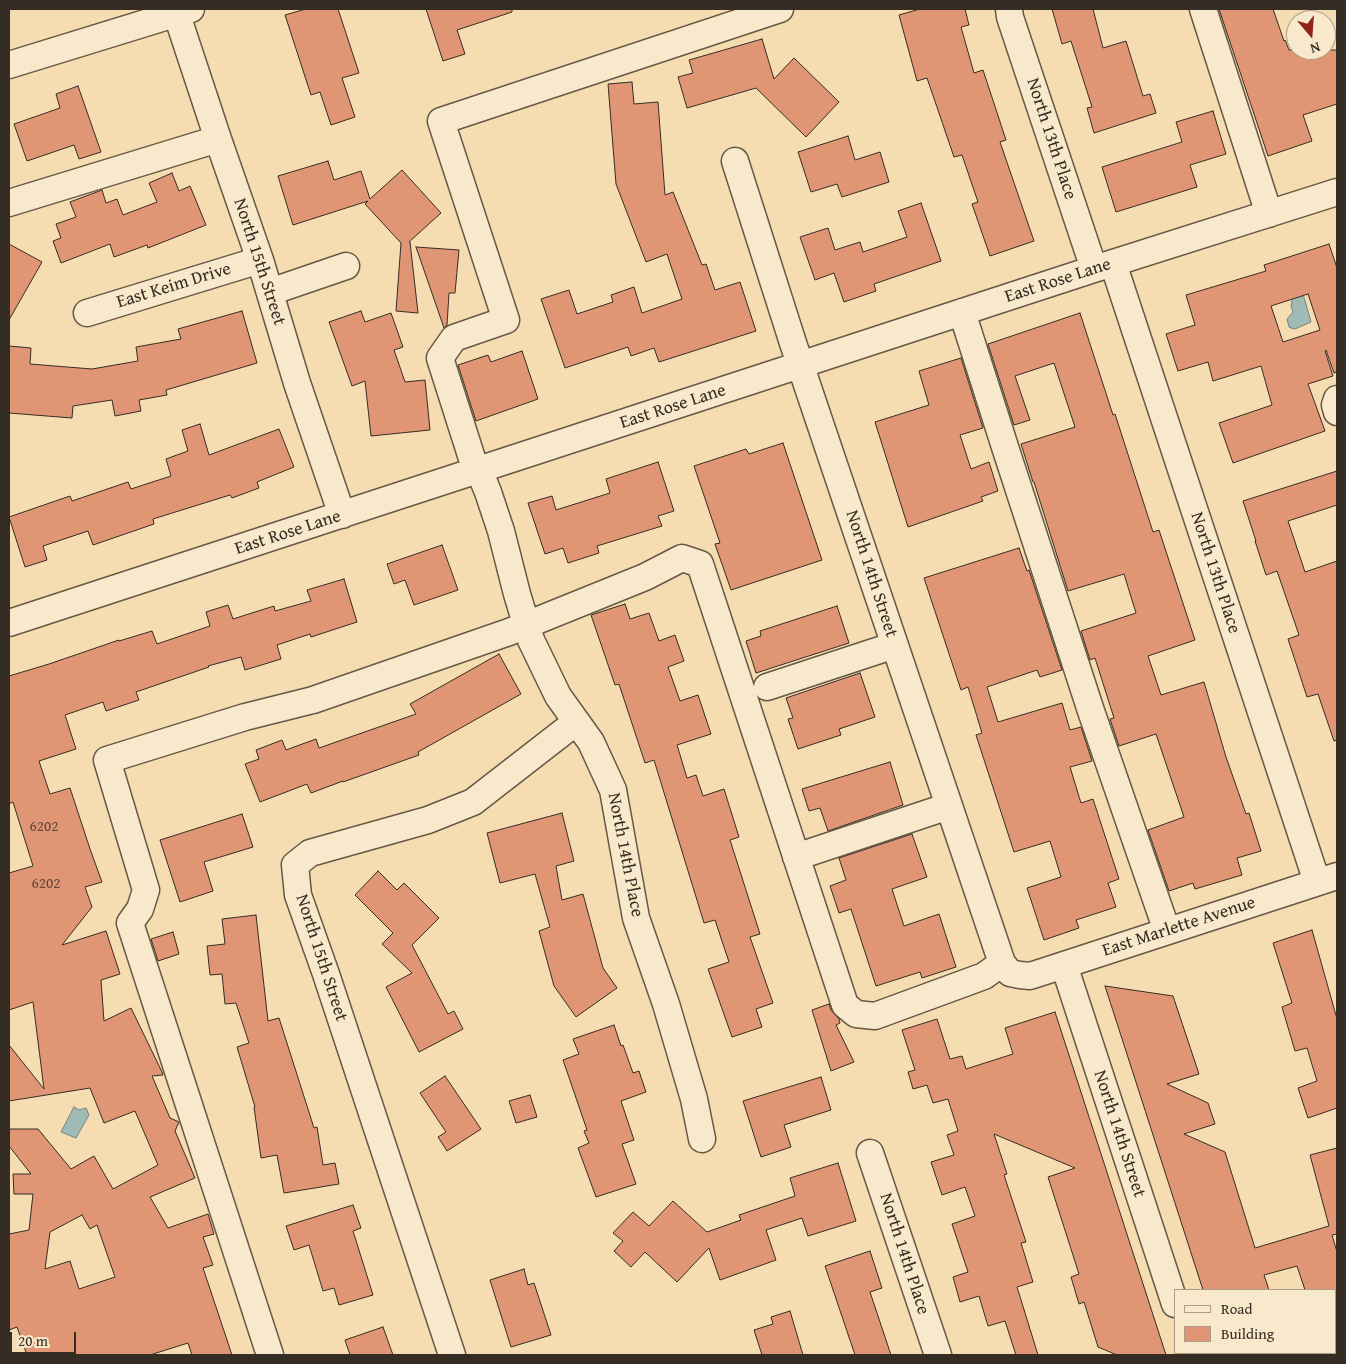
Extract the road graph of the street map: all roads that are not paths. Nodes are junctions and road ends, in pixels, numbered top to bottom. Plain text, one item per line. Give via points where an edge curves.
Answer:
1 (780, 9) edge
2 (1009, 9) edge
3 (1203, 9) edge
4 (181, 10) edge
5 (9, 65) edge
6 (218, 138) junction
7 (736, 161) dead end
8 (1337, 192) edge
9 (9, 204) edge
10 (1270, 214) junction
11 (260, 260) junction
12 (346, 266) dead end
13 (1103, 266) junction
14 (270, 292) junction
15 (962, 312) junction
16 (87, 313) dead end
17 (801, 365) junction
18 (1337, 399) edge
19 (1337, 412) edge
20 (477, 470) junction
21 (342, 515) junction
22 (9, 624) edge
23 (526, 625) junction
24 (895, 645) junction
25 (767, 687) dead end
26 (576, 722) junction
27 (949, 806) junction
28 (796, 857) junction
29 (1327, 879) edge
30 (1167, 931) junction
31 (1064, 965) junction
32 (1011, 969) junction
33 (702, 1139) dead end
34 (870, 1153) dead end
35 (1174, 1301) edge
36 (270, 1355) edge
37 (452, 1355) edge
38 (938, 1355) edge

1 - 20 street, North 14th Place via 441,120 506,320 454,338 440,358
2 - 13 street, North 13th Place
3 - 10 street
4 - 5 street
4 - 6 street, North 15th Street
6 - 9 street
6 - 11 street, North 15th Street
7 - 17 street, North 14th Street
8 - 10 street, East Rose Lane
10 - 13 street, East Rose Lane
11 - 14 street, North 15th Street
11 - 16 street, East Keim Drive
12 - 14 street
13 - 15 street, East Rose Lane
13 - 29 street, North 13th Place
14 - 21 street, North 15th Street
15 - 17 street, East Rose Lane
15 - 30 street via 1088,701
17 - 20 street, East Rose Lane
17 - 24 street, North 14th Street
18 - 19 street
20 - 21 street, East Rose Lane
20 - 23 street, North 14th Place via 488,492
21 - 22 street, East Rose Lane
23 - 26 street, North 14th Place via 558,696
23 - 28 street via 645,577 682,558 700,564
23 - 36 street via 313,700 107,760 146,890 140,910 130,923
24 - 25 street
24 - 27 street, North 14th Street
26 - 33 street, North 14th Place via 591,742 613,790 636,918 694,1099
26 - 37 street, North 15th Street via 473,802 428,820 310,853 295,866 298,895
27 - 28 street
27 - 32 street, North 14th Street
28 - 32 street via 845,1005 856,1014 875,1016
29 - 30 street, East Marlette Avenue
30 - 31 street, East Marlette Avenue
31 - 32 street, East Marlette Avenue via 1030,976
31 - 35 street, North 14th Street
34 - 38 street, North 14th Place

